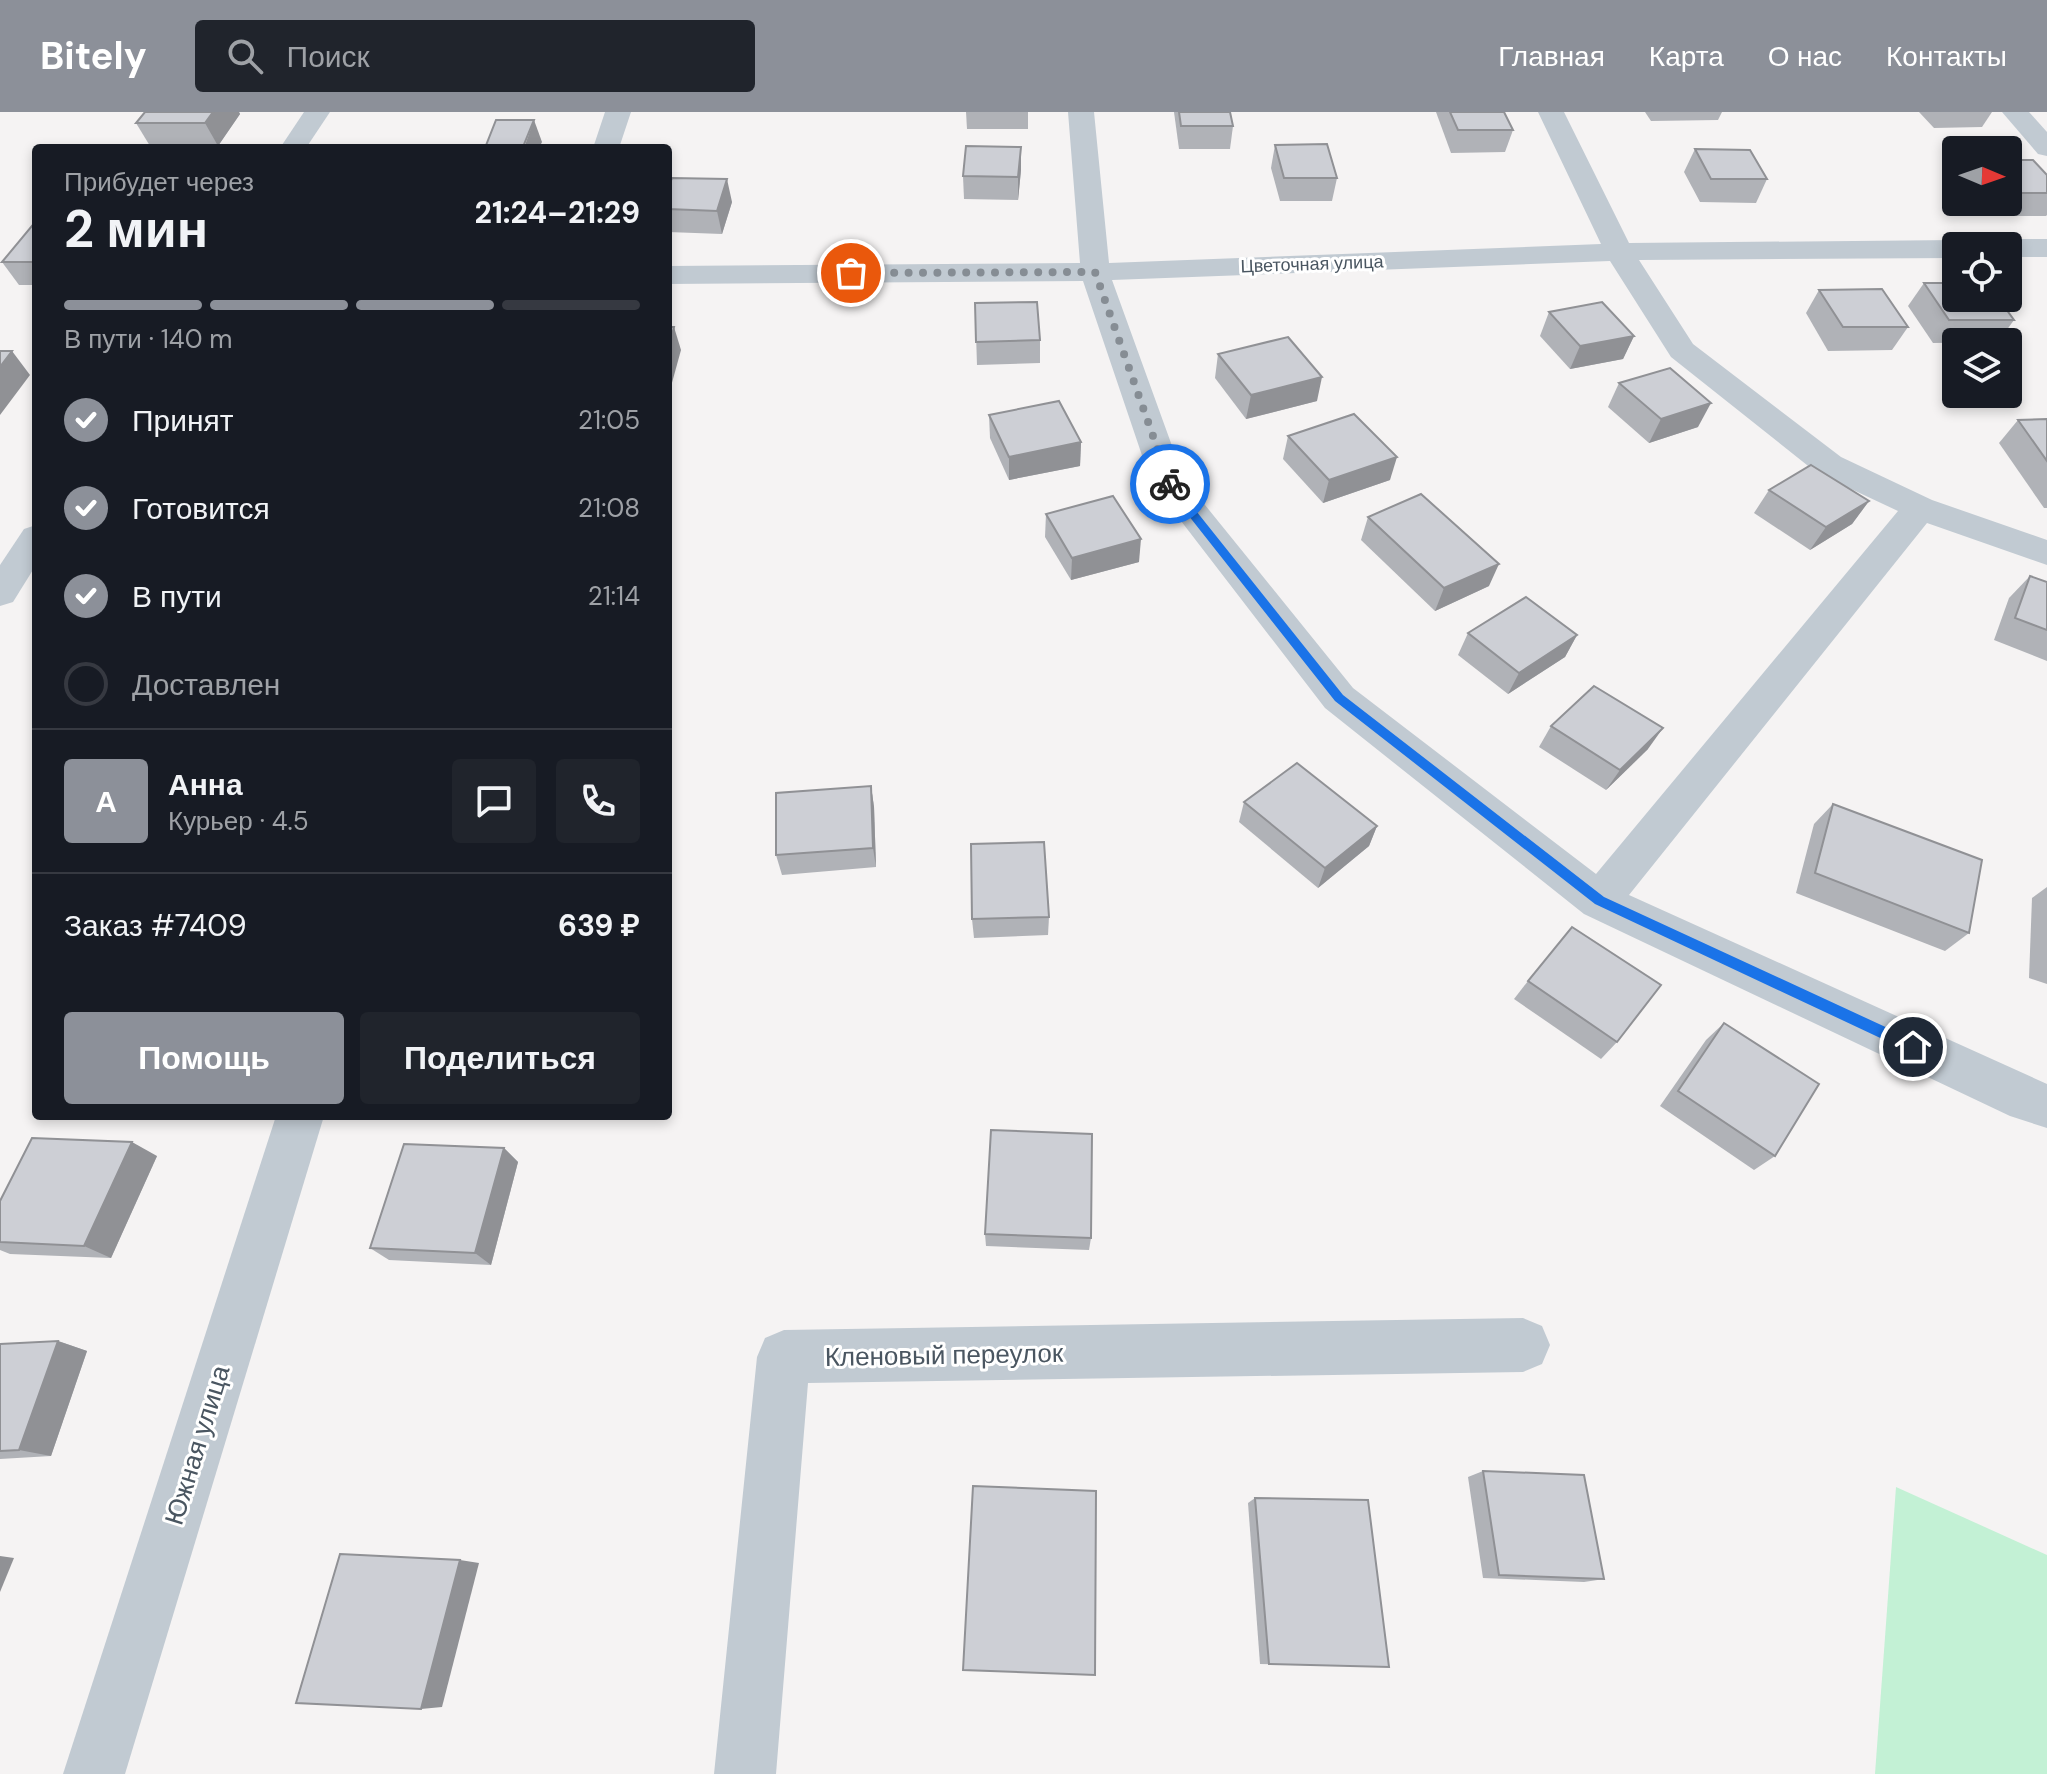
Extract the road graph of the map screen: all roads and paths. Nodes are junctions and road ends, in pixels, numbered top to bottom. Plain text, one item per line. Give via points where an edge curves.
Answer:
1 (317, 112) edge
2 (618, 112) edge
3 (1081, 112) edge
4 (1551, 112) edge
5 (2015, 112) edge
6 (296, 144) edge
7 (607, 144) edge
8 (2047, 148) edge
9 (2022, 248) edge
10 (2047, 248) edge
11 (1942, 249) edge
12 (1619, 252) junction
13 (1095, 272) junction
14 (672, 275) edge
15 (1920, 508) junction
16 (32, 543) edge
17 (2047, 553) edge
18 (0, 593) edge
19 (1599, 901) junction
20 (2047, 1106) edge
21 (299, 1120) edge
22 (1523, 1345) dead end
23 (94, 1774) edge
24 (745, 1774) edge

1 - 6 street
2 - 7 street
3 - 13 street
4 - 12 street
5 - 8 street
9 - 10 street
11 - 12 street, Цветочная улица
12 - 13 street, Цветочная улица
12 - 15 street via 1682,350 1829,465
13 - 14 street, Цветочная улица
13 - 19 street via 1168,482 1339,698
15 - 17 street
15 - 19 street
16 - 18 street
19 - 20 street
21 - 23 street, Южная улица
22 - 24 street, Кленовый переулок via 784,1357

